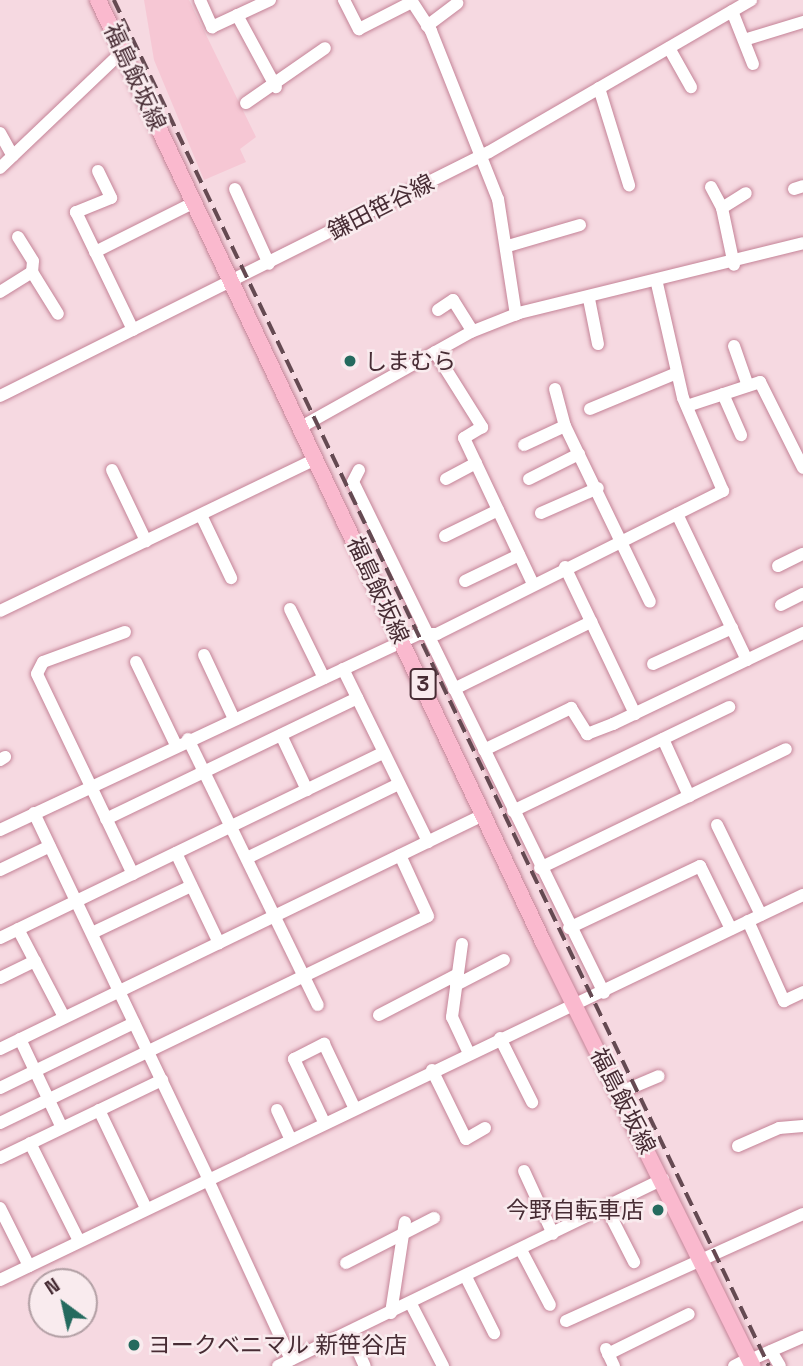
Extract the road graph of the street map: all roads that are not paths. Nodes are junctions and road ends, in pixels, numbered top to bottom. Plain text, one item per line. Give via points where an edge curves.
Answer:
1 (98, 0) edge
2 (200, 0) edge
3 (270, 0) edge
4 (344, 0) edge
5 (751, 0) edge
6 (411, 1) edge
7 (457, 3) dead end
8 (732, 11) junction
9 (237, 15) junction
10 (803, 22) edge
11 (428, 26) junction
12 (744, 40) junction
13 (325, 48) dead end
14 (669, 48) junction
15 (123, 51) junction
16 (753, 64) dead end
17 (276, 87) junction
18 (691, 87) dead end
19 (599, 88) junction
20 (246, 103) dead end
21 (0, 133) edge
22 (13, 156) junction
23 (481, 156) junction
24 (0, 168) edge
25 (98, 171) dead end
26 (629, 185) dead end
27 (711, 187) dead end
28 (235, 189) dead end
29 (746, 193) dead end
30 (193, 203) junction
31 (722, 208) junction
32 (580, 225) dead end
33 (18, 237) dead end
34 (803, 243) edge
35 (508, 246) junction
36 (95, 252) junction
37 (269, 264) junction
38 (734, 265) junction
39 (32, 272) junction
40 (230, 284) junction
41 (657, 284) junction
42 (0, 292) edge
43 (589, 299) junction
44 (438, 310) dead end
45 (58, 314) dead end
46 (516, 314) junction
47 (133, 330) junction
48 (472, 331) junction
49 (598, 344) dead end
50 (734, 346) dead end
51 (435, 352) junction
52 (677, 373) junction
53 (748, 386) junction
54 (555, 389) dead end
55 (723, 394) junction
56 (0, 396) edge
57 (687, 406) junction
58 (590, 408) dead end
59 (565, 426) junction
60 (301, 427) junction
61 (741, 435) dead end
62 (524, 445) dead end
63 (799, 453) edge
64 (579, 454) junction
65 (316, 459) junction
66 (476, 463) junction
67 (803, 468) edge
68 (112, 470) dead end
69 (359, 470) dead end
70 (446, 479) dead end
71 (529, 479) dead end
72 (598, 488) junction
73 (498, 510) junction
74 (541, 513) dead end
75 (201, 514) junction
76 (677, 514) junction
77 (446, 536) dead end
78 (621, 540) junction
79 (146, 541) junction
80 (803, 554) edge
81 (519, 555) junction
82 (778, 566) dead end
83 (565, 567) junction
84 (231, 578) dead end
85 (465, 580) dead end
86 (532, 582) junction
87 (803, 594) edge
88 (650, 602) dead end
89 (781, 605) dead end
90 (290, 609) dead end
91 (0, 611) edge
92 (591, 622) junction
93 (732, 628) junction
94 (125, 632) dead end
95 (803, 633) edge
96 (428, 635) junction
97 (402, 642) junction
98 (204, 655) dead end
99 (747, 660) junction
100 (136, 662) dead end
101 (653, 664) dead end
102 (343, 669) junction
103 (324, 678) junction
104 (454, 689) junction
105 (357, 698) junction
106 (729, 707) dead end
107 (635, 714) junction
108 (234, 719) junction
109 (281, 735) junction
110 (188, 739) junction
111 (663, 739) junction
112 (176, 746) junction
113 (786, 749) dead end
114 (484, 750) junction
115 (383, 753) junction
116 (205, 772) junction
117 (399, 784) junction
118 (91, 785) junction
119 (307, 790) junction
120 (689, 796) junction
121 (513, 811) junction
122 (34, 813) junction
123 (485, 814) junction
124 (106, 819) junction
125 (717, 825) dead end
126 (232, 826) junction
127 (0, 830) edge
128 (428, 842) junction
129 (50, 846) junction
130 (176, 853) junction
131 (400, 855) junction
132 (247, 858) junction
133 (541, 868) junction
134 (0, 870) edge
135 (133, 874) junction
136 (191, 886) junction
137 (803, 895) edge
138 (78, 901) junction
139 (761, 915) junction
140 (274, 916) junction
141 (748, 921) junction
142 (569, 928) junction
143 (18, 929) junction
144 (731, 929) junction
145 (92, 933) junction
146 (0, 938) edge
147 (219, 943) junction
148 (461, 944) dead end
149 (504, 960) dead end
150 (35, 961) junction
151 (304, 977) junction
152 (0, 978) edge
153 (457, 979) junction
154 (119, 990) junction
155 (803, 992) edge
156 (604, 993) junction
157 (574, 1004) junction
158 (318, 1005) dead end
159 (379, 1015) dead end
160 (64, 1017) junction
161 (134, 1023) junction
162 (500, 1038) junction
163 (20, 1039) junction
164 (0, 1049) edge
165 (148, 1052) junction
166 (469, 1053) junction
167 (432, 1070) junction
168 (35, 1071) junction
169 (659, 1076) dead end
170 (162, 1080) junction
171 (0, 1088) edge
172 (619, 1093) junction
173 (49, 1100) junction
174 (532, 1102) dead end
175 (355, 1107) junction
176 (99, 1110) junction
177 (277, 1110) dead end
178 (324, 1122) junction
179 (0, 1123) edge
180 (803, 1126) edge
181 (62, 1128) junction
182 (485, 1128) dead end
183 (290, 1138) junction
184 (30, 1143) junction
185 (738, 1146) dead end
186 (0, 1158) edge
187 (524, 1171) dead end
188 (207, 1178) junction
189 (663, 1179) junction
190 (606, 1207) junction
191 (0, 1208) edge
192 (146, 1208) junction
193 (803, 1214) edge
194 (434, 1217) dead end
195 (404, 1228) junction
196 (553, 1234) junction
197 (79, 1241) junction
198 (521, 1250) junction
199 (700, 1258) junction
200 (634, 1262) dead end
201 (346, 1263) dead end
202 (29, 1266) junction
203 (466, 1277) junction
204 (0, 1280) edge
205 (411, 1304) junction
206 (550, 1305) dead end
207 (391, 1313) junction
208 (689, 1314) dead end
209 (566, 1321) dead end
210 (350, 1333) junction
211 (494, 1333) dead end
212 (803, 1336) edge
213 (771, 1351) junction
214 (609, 1356) edge
215 (295, 1361) edge
216 (751, 1362) edge
217 (278, 1366) edge
218 (365, 1366) edge
219 (443, 1366) edge
220 (734, 1366) edge
221 (780, 1366) edge

1 - 15 main road, 福島飯坂線 / 3
2 - 9 street via 212,27
3 - 9 street
4 - 6 street via 359,29
5 - 8 street, 鎌田笹谷線
6 - 11 street
7 - 11 street
8 - 12 street
8 - 14 street, 鎌田笹谷線
9 - 17 street
10 - 12 street
11 - 23 street
12 - 16 street
13 - 17 street
14 - 18 street
14 - 19 street, 鎌田笹谷線
15 - 22 street
15 - 30 main road, 福島飯坂線 / 3
17 - 20 street
19 - 23 street, 鎌田笹谷線
19 - 26 street
21 - 22 street
22 - 24 street
23 - 35 street
23 - 37 street, 鎌田笹谷線
25 - 36 street via 111,198 76,212
27 - 31 street
28 - 37 street
29 - 31 street
30 - 36 street
30 - 40 main road, 福島飯坂線 / 3
31 - 38 street
32 - 35 street
33 - 39 street via 33,261
34 - 38 street
35 - 46 street
36 - 47 street
37 - 40 street, 鎌田笹谷線
38 - 41 street
39 - 42 street
39 - 45 street
40 - 47 street, 鎌田笹谷線
40 - 60 main road, 福島飯坂線 / 3
41 - 43 street
41 - 52 street
43 - 46 street
43 - 49 street
44 - 48 street via 453,300
46 - 48 street
47 - 56 street, 鎌田笹谷線
48 - 51 street
50 - 53 street
51 - 60 street
51 - 66 street via 482,427 464,438
52 - 57 street
52 - 58 street
53 - 55 street
53 - 63 street via 760,382
54 - 59 street
55 - 57 street
55 - 61 street
57 - 76 street via 723,491
59 - 62 street
59 - 64 street
60 - 65 main road, 福島飯坂線 / 3
63 - 67 street
64 - 71 street
64 - 72 street
65 - 75 street
65 - 97 main road, 福島飯坂線 / 3
66 - 70 street
66 - 73 street
68 - 79 street
69 - 96 street via 353,482
72 - 74 street
72 - 78 street
73 - 77 street
73 - 81 street
75 - 79 street
75 - 84 street
76 - 78 street
76 - 93 street
78 - 83 street
78 - 88 street
79 - 91 street
80 - 82 street
81 - 85 street
81 - 86 street
83 - 86 street
83 - 92 street
86 - 96 street
87 - 89 street
90 - 103 street
92 - 104 street
92 - 107 street
93 - 99 street
93 - 101 street
94 - 118 street via 43,662 37,674
95 - 99 street
96 - 97 street
96 - 104 street
97 - 102 street
97 - 123 main road, 福島飯坂線 / 3
98 - 108 street
99 - 107 street
100 - 112 street
102 - 103 street
102 - 105 street
103 - 108 street
104 - 114 street
105 - 109 street
105 - 115 street
106 - 111 street
107 - 114 street via 587,734 571,708
108 - 110 street
109 - 116 street
109 - 119 street
110 - 112 street
110 - 116 street
111 - 120 street
111 - 121 street
112 - 118 street
113 - 120 street
114 - 121 street
115 - 117 street
115 - 119 street
116 - 124 street
116 - 126 street
117 - 128 street
117 - 132 street
118 - 122 street
118 - 124 street
119 - 126 street
120 - 133 street
121 - 133 street
122 - 127 street
122 - 129 street
123 - 128 street
123 - 157 main road, 福島飯坂線 / 3
124 - 135 street
125 - 139 street
126 - 130 street
126 - 132 street
128 - 131 street
129 - 134 street
129 - 138 street
130 - 135 street
130 - 136 street
131 - 140 street
131 - 151 street via 428,916
132 - 140 street
133 - 142 street
135 - 138 street
136 - 145 street
136 - 147 street
137 - 139 street
138 - 143 street
138 - 145 street
139 - 141 street
140 - 147 street
140 - 151 street
141 - 144 street
141 - 155 street via 784,1001
142 - 144 street via 700,866
142 - 156 street
143 - 146 street
143 - 150 street
144 - 156 street
145 - 154 street
147 - 154 street
148 - 153 street
149 - 153 street
150 - 152 street
150 - 160 street
151 - 158 street
151 - 165 street
153 - 159 street
153 - 166 street via 452,1017
154 - 160 street
154 - 161 street
156 - 157 street
157 - 162 street
157 - 172 main road, 福島飯坂線 / 3
160 - 163 street
161 - 165 street
161 - 168 street
162 - 166 street
162 - 174 street
163 - 164 street
163 - 168 street
165 - 170 street
165 - 173 street
166 - 167 street
167 - 175 street
167 - 182 street via 466,1139
168 - 171 street
168 - 173 street
169 - 172 street
170 - 176 street
170 - 188 street
172 - 189 main road, 福島飯坂線 / 3
173 - 179 street
173 - 181 street
175 - 178 street
175 - 178 street via 324,1044 294,1059
176 - 181 street
176 - 192 street
177 - 183 street
178 - 183 street
180 - 185 street via 779,1128
181 - 184 street
183 - 188 street
184 - 186 street
184 - 197 street
187 - 196 street
188 - 192 street
188 - 215 street
189 - 190 street
189 - 199 main road, 福島飯坂線 / 3
190 - 196 street
190 - 200 street
191 - 202 street
192 - 197 street
193 - 199 street
194 - 195 street
195 - 201 street
195 - 207 street
196 - 198 street
197 - 202 street
198 - 203 street
198 - 206 street
199 - 209 street
199 - 216 main road, 福島飯坂線 / 3
202 - 204 street
203 - 205 street
203 - 211 street
205 - 207 street
205 - 219 street
207 - 210 street
208 - 214 street
210 - 215 street
210 - 218 street
212 - 213 street
213 - 216 street
213 - 221 street
215 - 217 street
216 - 220 street

